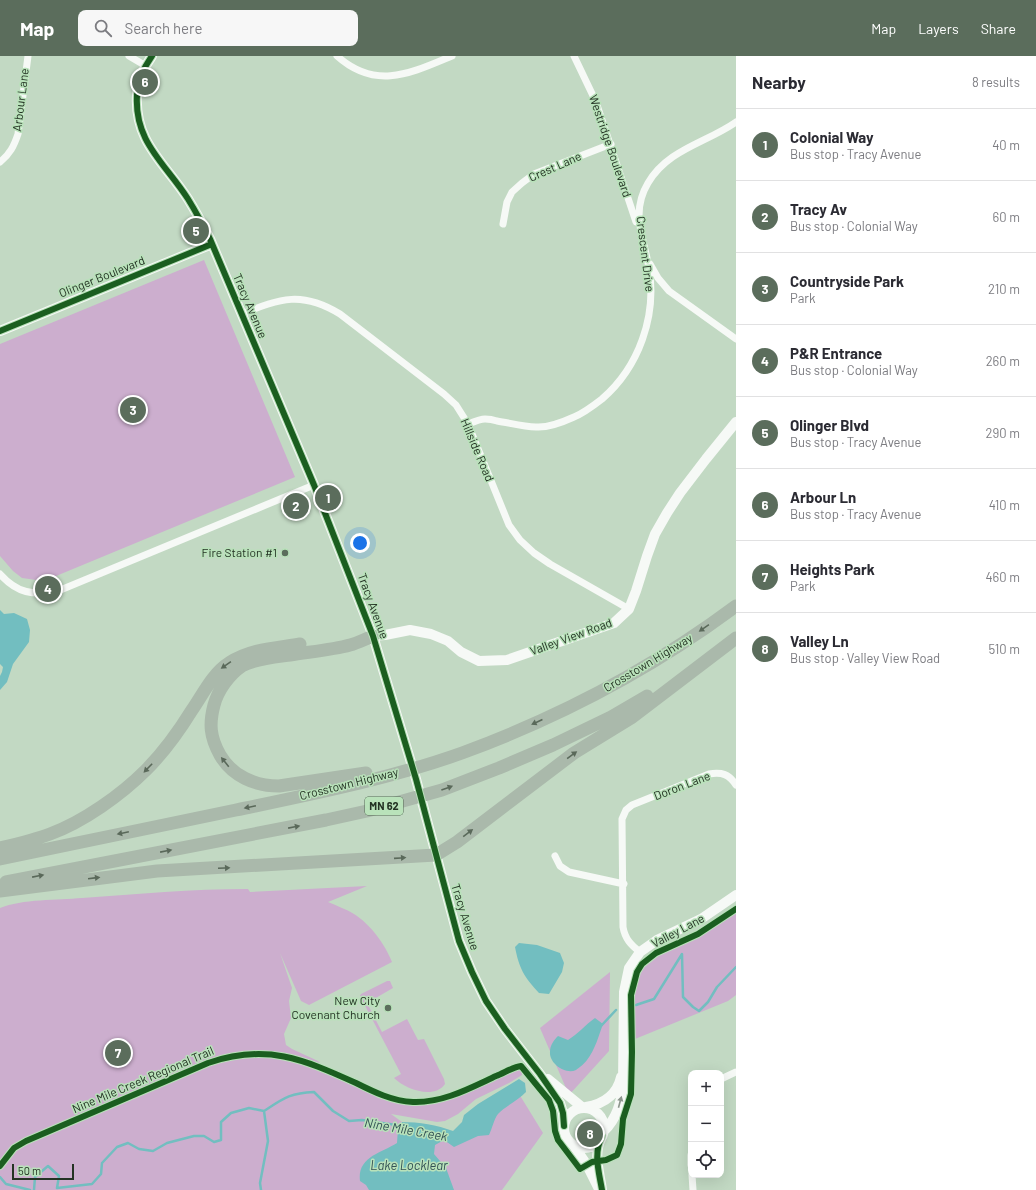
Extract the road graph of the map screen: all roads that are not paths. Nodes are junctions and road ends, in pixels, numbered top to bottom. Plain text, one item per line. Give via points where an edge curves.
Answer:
1 (28, 56) edge
2 (129, 56) edge
3 (152, 56) edge
4 (337, 56) edge
5 (452, 56) edge
6 (574, 56) edge
7 (146, 66) junction
8 (736, 122) edge
9 (611, 144) junction
10 (0, 162) edge
11 (503, 224) dead end
12 (212, 244) junction
13 (644, 246) junction
14 (242, 314) junction
15 (0, 330) edge
16 (736, 339) edge
17 (736, 422) edge
18 (468, 424) junction
19 (314, 485) junction
20 (0, 574) edge
21 (736, 606) edge
22 (629, 609) junction
23 (373, 636) junction
24 (736, 638) edge
25 (490, 742) junction
26 (736, 785) edge
27 (0, 848) edge
28 (436, 855) junction
29 (555, 856) dead end
30 (0, 859) edge
31 (0, 883) edge
32 (624, 884) junction
33 (0, 891) edge
34 (736, 895) edge
35 (640, 952) junction
36 (623, 1069) junction
37 (736, 1072) edge
38 (540, 1074) junction
39 (724, 1078) edge
40 (583, 1107) junction
41 (564, 1126) junction
42 (603, 1134) junction
43 (574, 1146) junction
44 (692, 1178) edge
45 (599, 1190) edge
46 (602, 1190) edge
47 (693, 1190) edge

1 - 10 street, Arbour Lane via 15,145
2 - 7 street
3 - 7 street, Tracy Avenue
4 - 5 street via 358,70 373,75 389,76 404,75
6 - 9 street, Westridge Boulevard via 596,102
7 - 12 street, Tracy Avenue via 138,88 138,122 153,152 188,198
8 - 13 street, Crescent Drive via 674,155 656,171 641,199 640,231
9 - 11 street, Crest Lane via 534,174 512,192 507,202
9 - 13 street, Westridge Boulevard
12 - 14 street, Tracy Avenue
12 - 15 street, Olinger Boulevard
13 - 16 street, Westridge Boulevard via 652,268 669,291
13 - 18 street, Crescent Drive via 651,291 648,321 636,357 609,393 582,413 556,424 537,428 486,419
14 - 18 street, Hillside Road via 282,300 298,299 328,306 444,394 456,405
14 - 19 street, Tracy Avenue
17 - 22 street, Valley View Road via 706,458 667,513 655,534
18 - 22 street, Hillside Road via 501,508 520,540 550,564
19 - 20 street via 58,591 44,594 26,592 8,583
19 - 23 street, Tracy Avenue
21 -> 25 highway, Crosstown Highway / MN 62 via 676,647 614,684
22 - 23 street, Valley View Road via 614,623 507,660 479,661 461,652 448,641 410,630
25 -> 23 highway via 357,775 279,786 255,783 227,766 214,743 210,728 216,699 234,672 251,662 349,645
23 -> 27 highway via 270,648 230,662 220,670 159,756 111,800 50,834
23 - 28 street, Tracy Avenue
28 -> 24 highway via 574,753 631,718
31 -> 24 highway, MN 62 via 326,820 442,790 553,745 611,717
25 -> 30 highway, Crosstown Highway / MN 62 via 423,765 343,787
26 - 32 street, Doron Lane via 725,774 709,774 632,805 626,810 622,819
33 -> 28 highway via 157,871
28 - 38 street, Tracy Avenue via 459,940 472,972 486,1001
29 - 32 street via 564,870
32 - 35 street via 624,935
34 - 35 street, Valley Lane via 701,919 657,940
35 - 36 street, Valley Lane via 629,968 624,992
36 - 40 street, Valley Lane via 613,1094 597,1105
42 -> 36 street, Valley Lane via 611,1124 622,1099
37 - 39 street
38 - 40 street, Tracy Avenue
38 - 41 street, Tracy Avenue via 560,1104
40 - 41 street via 568,1115
40 - 42 street via 597,1112 601,1117 604,1123
41 - 43 street via 566,1138
42 - 43 street via 593,1145 581,1148
42 - 46 street via 597,1153
43 - 45 street
44 - 47 street

